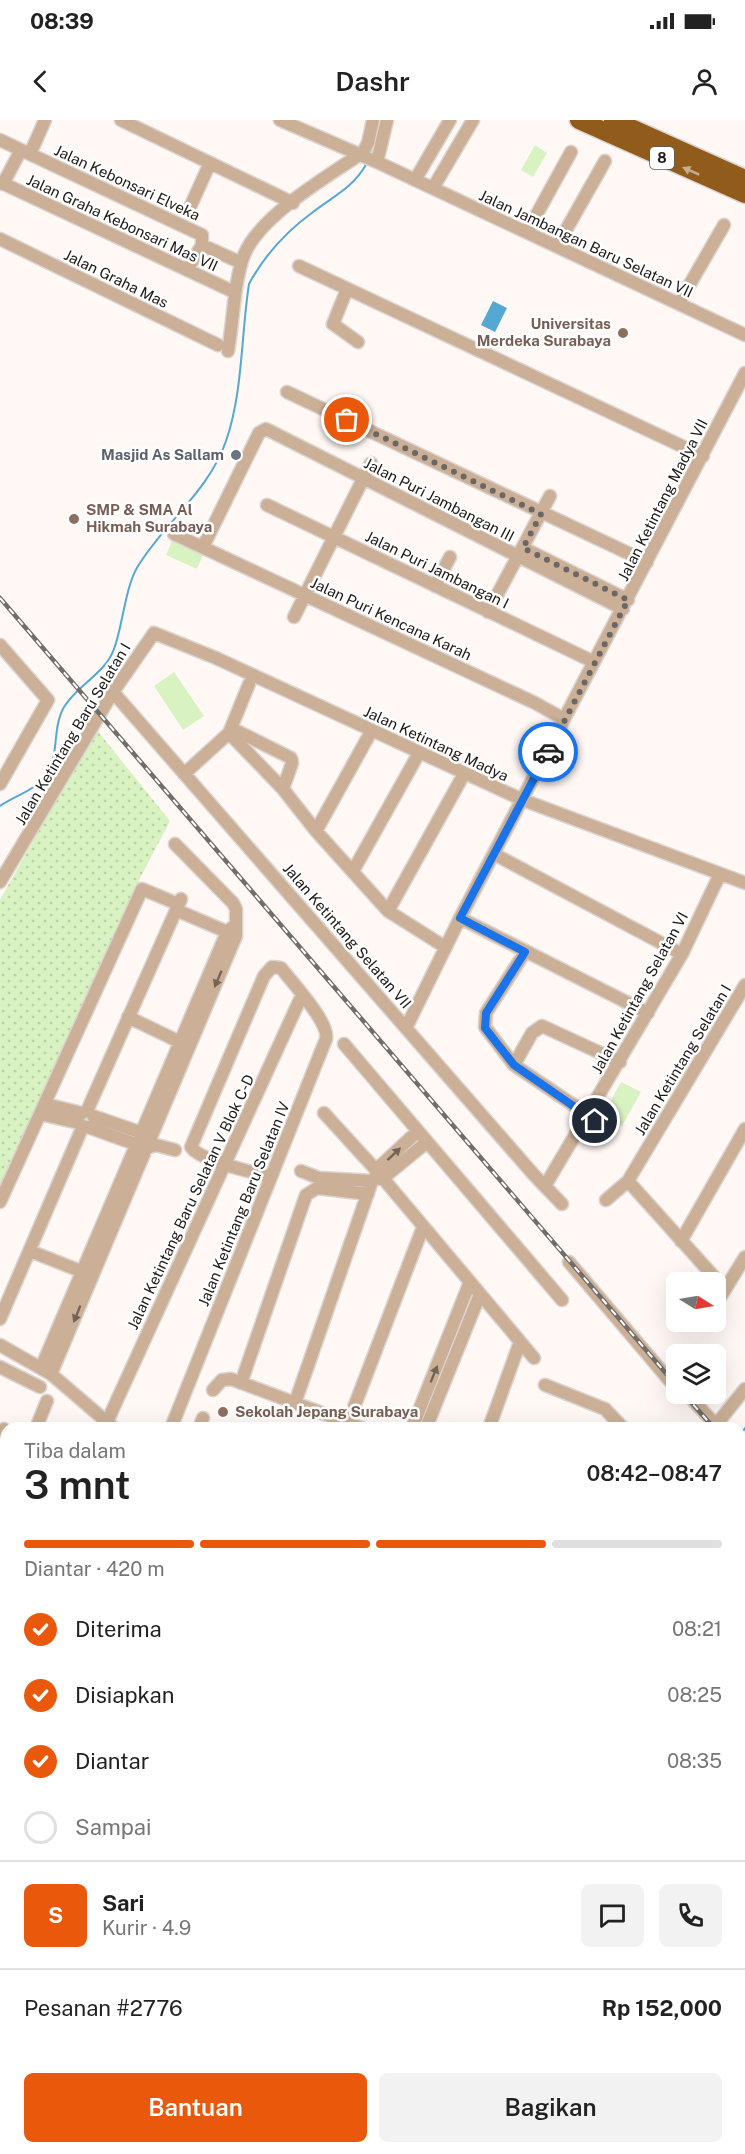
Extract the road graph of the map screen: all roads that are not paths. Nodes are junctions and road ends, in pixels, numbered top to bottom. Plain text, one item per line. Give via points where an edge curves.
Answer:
1 (45, 120) edge
2 (122, 120) edge
3 (280, 120) edge
4 (373, 120) edge
5 (387, 120) edge
6 (450, 120) edge
7 (473, 120) edge
8 (579, 120) edge
9 (613, 120) edge
10 (0, 140) edge
11 (25, 152) junction
12 (571, 152) dead end
13 (366, 158) junction
14 (605, 160) dead end
15 (210, 163) junction
16 (745, 179) edge
17 (415, 180) junction
18 (2, 183) edge
19 (433, 188) junction
20 (745, 194) edge
21 (292, 203) junction
22 (191, 205) dead end
23 (724, 225) dead end
24 (526, 232) junction
25 (0, 239) edge
26 (202, 245) junction
27 (557, 246) junction
28 (235, 260) dead end
29 (299, 266) dead end
30 (187, 270) junction
31 (347, 289) junction
32 (232, 291) dead end
33 (680, 300) junction
34 (745, 335) edge
35 (357, 342) dead end
36 (745, 373) edge
37 (286, 392) dead end
38 (703, 456) junction
39 (371, 463) dead end
40 (364, 478) junction
41 (550, 496) dead end
42 (267, 505) dead end
43 (541, 514) junction
44 (174, 534) dead end
45 (334, 537) junction
46 (203, 547) junction
47 (520, 553) junction
48 (450, 557) dead end
49 (647, 562) junction
50 (435, 586) junction
51 (305, 595) junction
52 (625, 604) junction
53 (488, 612) junction
54 (294, 617) dead end
55 (153, 633) joint
56 (0, 645) edge
57 (594, 662) junction
58 (249, 684) dead end
59 (113, 692) junction
60 (564, 719) junction
61 (372, 730) junction
62 (230, 731) junction
63 (419, 753) junction
64 (184, 774) junction
65 (464, 774) junction
66 (0, 784) edge
67 (283, 789) junction
68 (523, 800) junction
69 (316, 831) junction
70 (175, 844) dead end
71 (494, 854) junction
72 (352, 872) junction
73 (720, 874) junction
74 (0, 882) edge
75 (745, 883) edge
76 (178, 905) junction
77 (388, 911) junction
78 (460, 918) junction
79 (233, 931) junction
80 (446, 947) junction
81 (525, 952) junction
82 (682, 954) junction
83 (745, 984) edge
84 (302, 995) junction
85 (648, 1013) junction
86 (128, 1017) junction
87 (407, 1026) junction
88 (184, 1044) junction
89 (344, 1044) dead end
90 (620, 1062) junction
91 (514, 1065) junction
92 (43, 1109) junction
93 (324, 1113) dead end
94 (588, 1115) junction
95 (85, 1119) junction
96 (602, 1128) dead end
97 (745, 1129) edge
98 (418, 1131) junction
99 (147, 1141) junction
100 (427, 1142) junction
101 (175, 1150) dead end
102 (225, 1164) junction
103 (301, 1171) dead end
104 (271, 1177) junction
105 (377, 1177) junction
106 (628, 1181) junction
107 (545, 1186) junction
108 (368, 1194) junction
109 (606, 1200) dead end
110 (0, 1202) edge
111 (562, 1204) dead end
112 (423, 1227) junction
113 (681, 1241) junction
114 (30, 1251) junction
115 (745, 1257) edge
116 (569, 1262) dead end
117 (709, 1272) edge
118 (87, 1274) junction
119 (470, 1282) junction
120 (726, 1287) edge
121 (480, 1294) junction
122 (562, 1300) dead end
123 (614, 1303) dead end
124 (0, 1319) edge
125 (520, 1342) junction
126 (0, 1345) edge
127 (534, 1358) dead end
128 (0, 1367) edge
129 (666, 1368) edge
130 (46, 1371) junction
131 (666, 1376) edge
132 (241, 1383) junction
133 (545, 1385) dead end
134 (40, 1387) dead end
135 (745, 1389) edge
136 (213, 1390) dead end
137 (47, 1401) dead end
138 (296, 1403) junction
139 (690, 1404) edge
140 (696, 1404) edge
141 (38, 1422) edge
142 (106, 1422) edge
143 (111, 1422) edge
144 (173, 1422) edge
145 (345, 1422) edge
146 (348, 1422) edge
147 (414, 1422) edge
148 (428, 1422) edge
149 (491, 1422) edge
150 (617, 1422) edge
151 (706, 1422) edge
152 (713, 1422) edge
153 (718, 1422) edge

1 - 11 street, Jalan Kebonsari Elveka
2 - 15 street
3 - 13 street, Jalan Jambangan Baru Selatan VII
4 - 13 street
5 - 13 street
6 - 17 street
7 - 19 street
20 -> 8 highway, 8
9 - 16 highway, 8
10 - 11 street, Jalan Kebonsari Elveka
11 - 18 street
11 - 26 street, Jalan Kebonsari Elveka via 202,235
12 - 24 street
13 - 17 street, Jalan Jambangan Baru Selatan VII
13 - 21 street
14 - 27 street
15 - 21 street
15 - 22 street
17 - 19 street, Jalan Jambangan Baru Selatan VII
18 - 30 street, Jalan Graha Kebonsari Mas VII
19 - 24 street, Jalan Jambangan Baru Selatan VII
21 - 25 street, Jalan Graha Mas via 270,221 245,254 223,348
23 - 33 street
24 - 27 street, Jalan Jambangan Baru Selatan VII
26 - 28 street, Jalan Kebonsari Elveka
26 - 30 street
27 - 33 street, Jalan Jambangan Baru Selatan VII
29 - 31 street
30 - 32 street, Jalan Graha Kebonsari Mas VII
31 - 35 street via 333,324
31 - 38 street
33 - 34 street, Jalan Jambangan Baru Selatan VII
36 - 38 street, Jalan Ketintang Madya VII
37 - 43 street
38 - 49 street, Jalan Ketintang Madya VII
39 - 40 street
40 - 45 street
40 - 46 street, Jalan Puri Jambangan III via 262,430
40 - 47 street, Jalan Puri Jambangan III
41 - 43 street
42 - 45 street, Jalan Puri Jambangan I
43 - 47 street
43 - 49 street
44 - 46 street, Jalan Puri Kencana Karah
45 - 50 street, Jalan Puri Jambangan I
45 - 51 street
46 - 51 street, Jalan Puri Kencana Karah
47 - 52 street, Jalan Puri Jambangan III
47 - 53 street
48 - 50 street
49 - 52 street, Jalan Ketintang Madya VII
50 - 53 street, Jalan Puri Jambangan I
51 - 54 street
51 - 60 street, Jalan Puri Kencana Karah
52 - 57 street, Jalan Ketintang Madya VII
53 - 57 street, Jalan Puri Jambangan I
55 - 59 street, Jalan Ketintang Baru Selatan I
55 - 61 street, Jalan Ketintang Madya
56 - 66 street via 46,697 47,704
57 - 60 street, Jalan Ketintang Madya VII
58 - 62 street
59 - 64 street, Jalan Ketintang Selatan VII
59 - 74 street, Jalan Ketintang Baru Selatan I
60 - 68 street, Jalan Ketintang Madya VII
61 - 63 street, Jalan Ketintang Madya
61 - 69 street
62 - 64 street
62 - 67 street
62 - 67 street via 291,758
63 - 65 street, Jalan Ketintang Madya
63 - 72 street
64 - 87 street, Jalan Ketintang Selatan VII
65 - 68 street, Jalan Ketintang Madya
65 - 77 street
67 - 69 street
68 - 71 street, Jalan Ketintang Madya VII
68 - 73 street, Jalan Ketintang Madya
69 - 72 street
70 - 79 street via 233,903
71 - 78 street, Jalan Ketintang Madya VII
71 - 82 street
72 - 77 street
73 - 75 street, Jalan Ketintang Madya
73 - 82 street, Jalan Ketintang Selatan VI
76 - 79 street
76 - 86 street
76 - 92 street via 142,889
77 - 80 street
78 - 80 street, Jalan Ketintang Madya VII
78 - 81 street
79 - 88 street
80 - 87 street, Jalan Ketintang Madya VII
81 - 85 street
81 - 91 street via 484,1020 485,1028
82 - 85 street, Jalan Ketintang Selatan VI
83 - 106 street, Jalan Ketintang Selatan I
84 - 102 street, Jalan Ketintang Baru Selatan V Blok C-D
84 - 102 street via 281,968 272,967 264,976 191,1147
84 - 104 street, Jalan Ketintang Baru Selatan IV via 327,1034
85 - 90 street, Jalan Ketintang Selatan VI
86 - 88 street
86 - 95 street
87 - 107 street, Jalan Ketintang Selatan VII
88 - 99 street
89 - 98 street
90 - 91 street via 542,1026 532,1033
90 - 94 street, Jalan Ketintang Selatan VI
91 - 94 street
92 - 95 street
92 - 110 street
93 - 105 street
94 - 96 street
94 - 107 street, Jalan Ketintang Selatan VI
95 - 99 street
95 - 114 street
97 - 113 street
98 - 100 street
105 -> 98 street
99 - 101 street
99 - 118 street
100 - 105 street
100 - 122 street
102 - 104 street
102 - 143 street, Jalan Ketintang Baru Selatan V Blok C-D
103 - 105 street via 319,1178
104 - 144 street, Jalan Ketintang Baru Selatan IV
105 - 108 street
105 - 112 street
106 - 109 street, Jalan Ketintang Selatan I
106 - 113 street
107 - 111 street, Jalan Ketintang Selatan VII
108 - 132 street via 317,1188 306,1195
108 - 138 street
112 - 119 street
112 - 146 street
113 - 117 street
114 - 118 street
114 - 124 street
115 - 120 street
116 - 131 street
118 - 130 street
119 - 121 street
147 -> 119 street
121 - 125 street
121 - 148 street
123 - 129 street
125 - 127 street
125 - 149 street
126 - 130 street
128 - 134 street
130 - 142 street
132 - 136 street via 226,1378
132 - 138 street
133 - 150 street via 605,1409
135 - 153 street
137 - 141 street
138 - 145 street
139 - 151 street
140 - 152 street

